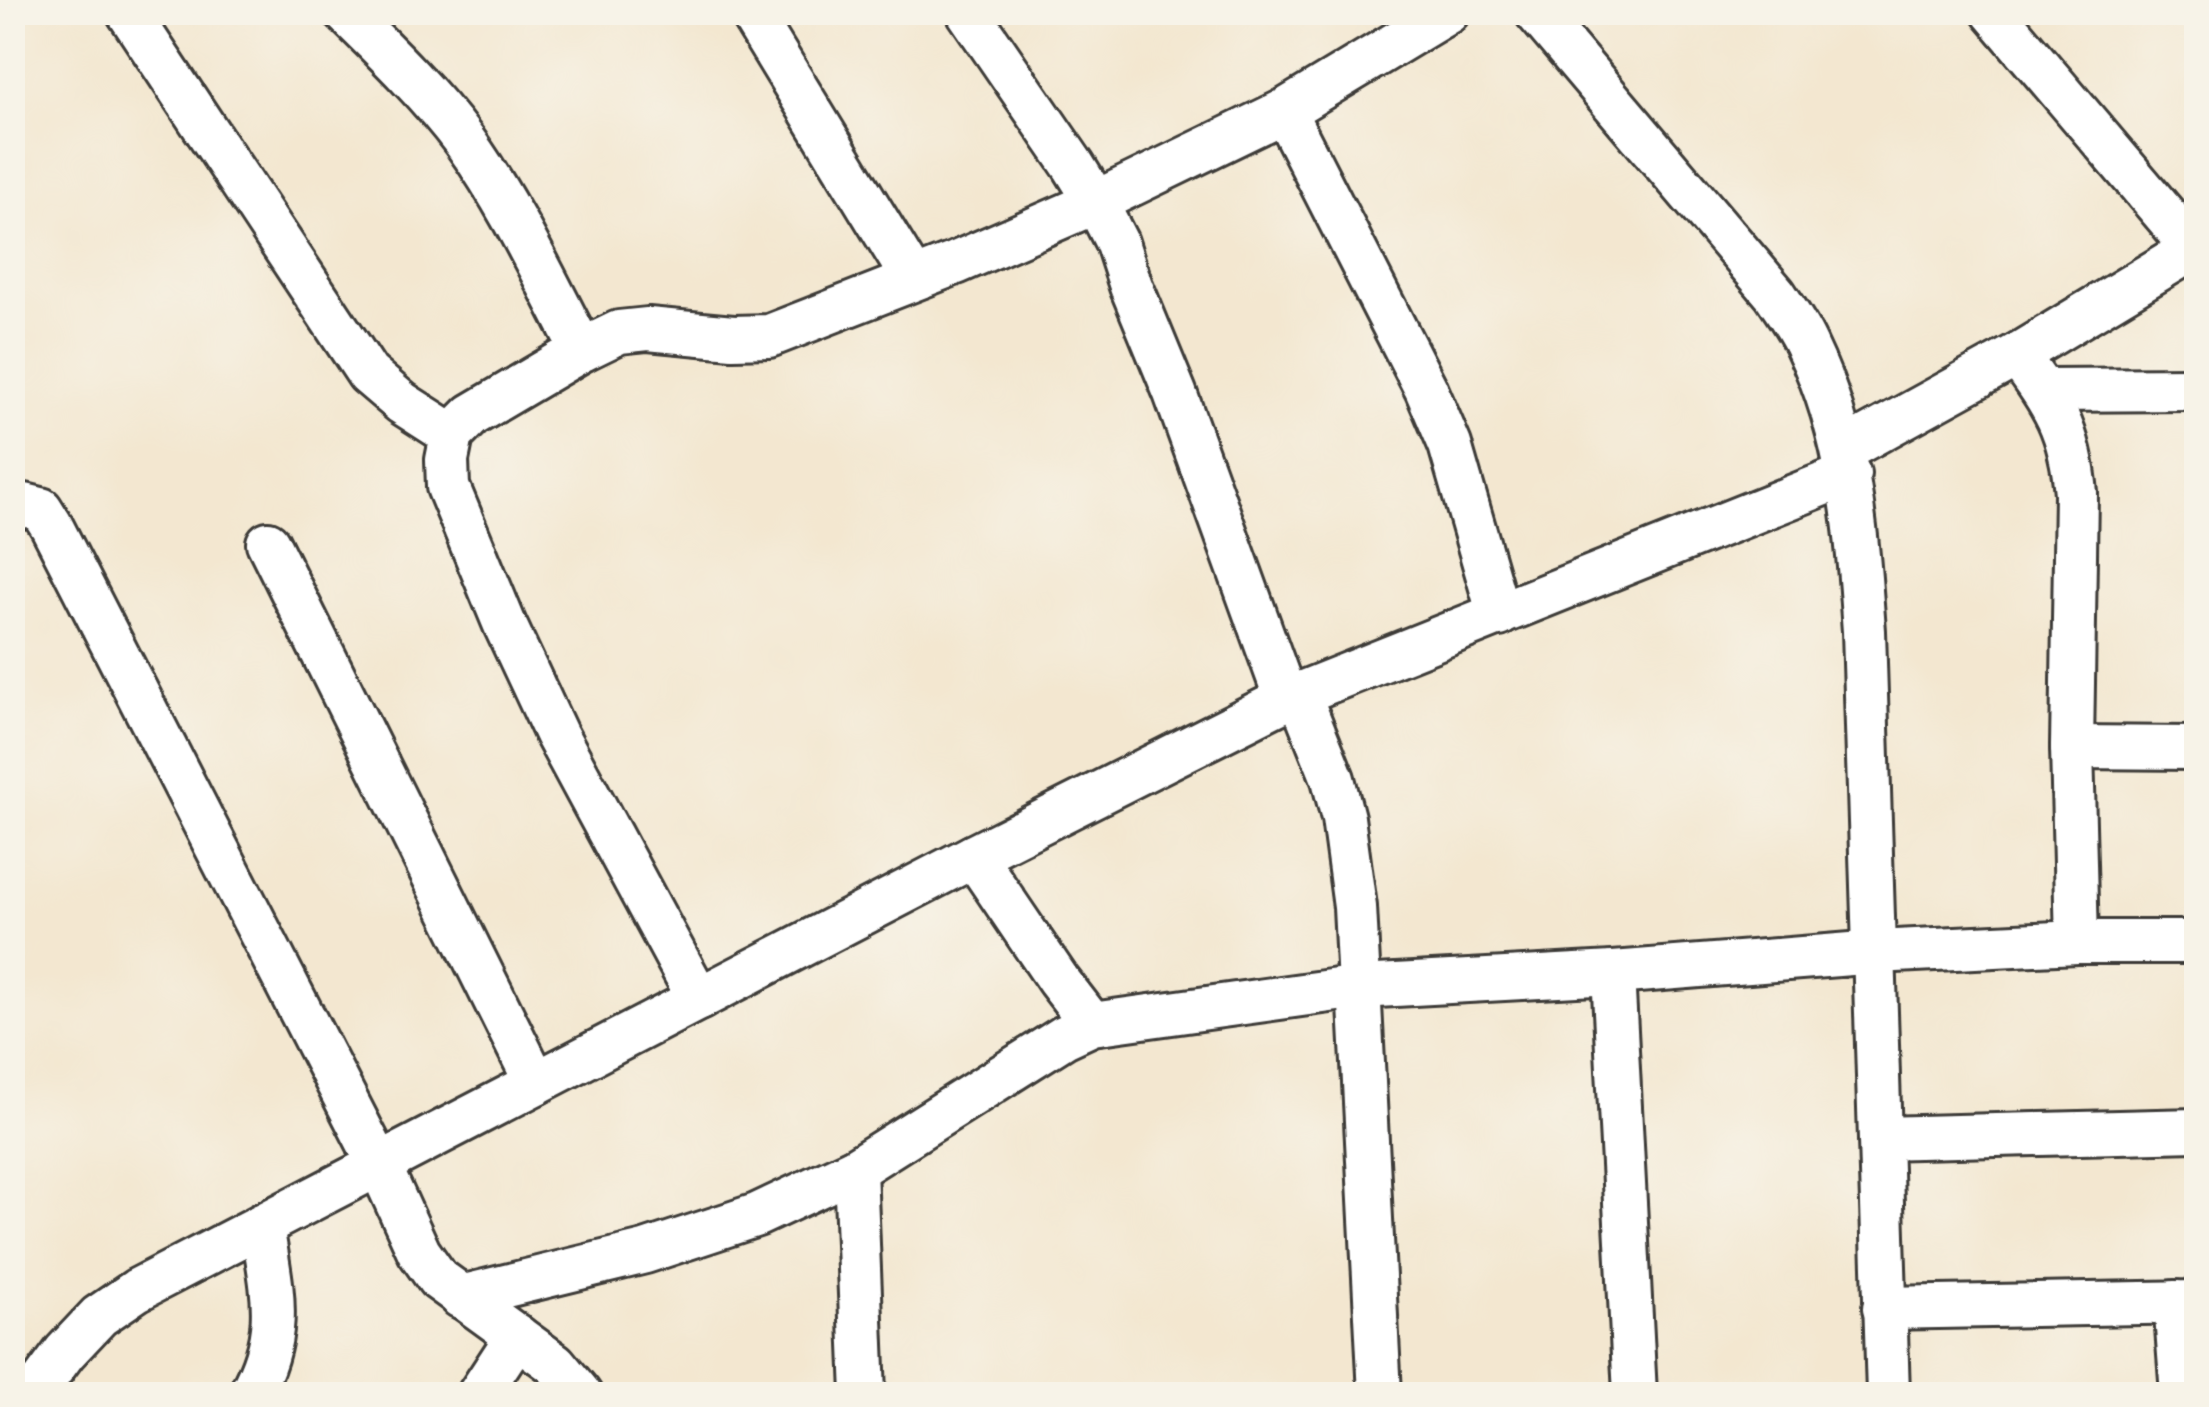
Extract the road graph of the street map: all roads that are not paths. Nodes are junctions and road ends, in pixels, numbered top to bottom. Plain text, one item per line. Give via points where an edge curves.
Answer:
1 (128, 12) edge
2 (345, 12) edge
3 (750, 12) edge
4 (968, 12) edge
5 (1448, 12) edge
6 (1536, 12) edge
7 (1993, 12) edge
8 (1284, 111) junction
9 (1096, 202) junction
10 (2195, 248) edge
11 (913, 279) junction
12 (582, 350) junction
13 (2017, 355) junction
14 (2196, 389) edge
15 (2042, 390) junction
16 (452, 434) junction
17 (1846, 462) junction
18 (12, 510) edge
19 (268, 543) dead end
20 (1498, 614) junction
21 (1293, 696) junction
22 (2072, 747) junction
23 (2196, 748) edge
24 (974, 856) junction
25 (2077, 942) junction
26 (2196, 942) edge
27 (1876, 952) junction
28 (1613, 973) junction
29 (1359, 986) junction
30 (699, 999) junction
31 (1092, 1024) junction
32 (536, 1083) junction
33 (2196, 1130) edge
34 (1880, 1138) junction
35 (379, 1164) junction
36 (855, 1169) junction
37 (262, 1225) junction
38 (462, 1297) junction
39 (2186, 1302) edge
40 (1884, 1308) junction
41 (518, 1336) junction
42 (34, 1394) edge
43 (250, 1394) edge
44 (478, 1394) edge
45 (580, 1394) edge
46 (864, 1394) edge
47 (1380, 1394) edge
48 (1636, 1394) edge
49 (1888, 1394) edge
50 (2182, 1394) edge

1 - 16 street via 368,374
2 - 12 street via 464,142
3 - 11 street
4 - 9 street
5 - 8 street
6 - 17 street via 1775,294 1828,394
7 - 10 street
8 - 9 street
8 - 20 street via 1426,389 1455,463
9 - 11 street
9 - 21 street
10 - 13 street
11 - 12 street via 769,336 648,329 619,332
12 - 16 street
13 - 15 street
13 - 17 street
14 - 15 street
15 - 22 street via 2067,438 2076,493
16 - 30 street via 448,487 505,625
17 - 20 street
17 - 27 street via 1864,630
18 - 35 street via 41,510 51,525
19 - 32 street
20 - 21 street
21 - 24 street
21 - 29 street via 1333,779 1343,818
22 - 23 street
22 - 25 street
24 - 30 street
24 - 31 street
25 - 26 street
25 - 27 street
27 - 28 street
27 - 34 street
28 - 29 street
28 - 48 street
29 - 31 street
29 - 47 street
30 - 32 street
31 - 36 street
32 - 35 street
33 - 34 street
34 - 40 street
35 - 37 street
35 - 38 street via 419,1252
36 - 38 street via 757,1215 664,1246
36 - 46 street
37 - 42 street via 99,1316
37 - 43 street via 275,1307 263,1371
38 - 41 street
39 - 40 street
39 - 50 street
40 - 49 street
41 - 44 street
41 - 45 street

